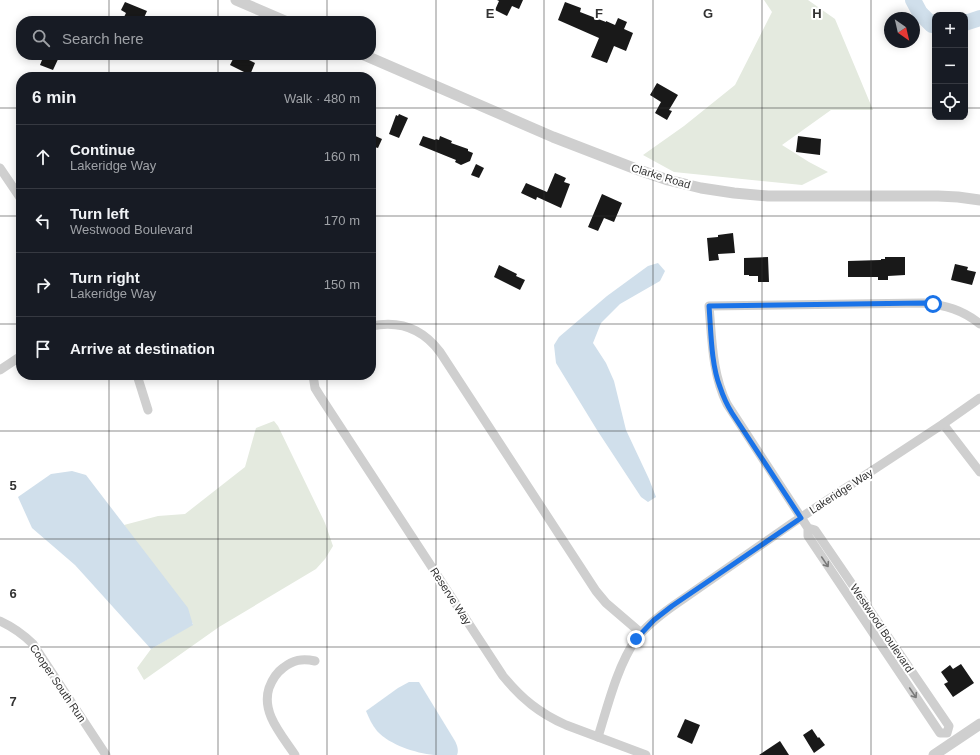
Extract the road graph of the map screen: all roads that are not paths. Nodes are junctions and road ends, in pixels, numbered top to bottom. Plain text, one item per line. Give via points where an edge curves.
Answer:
1 (236, 0) edge
2 (273, 16) edge
3 (376, 60) edge
4 (0, 168) edge
5 (16, 192) edge
6 (980, 200) edge
7 (980, 324) edge
8 (376, 325) edge
9 (16, 359) edge
10 (0, 370) edge
11 (139, 380) edge
12 (314, 380) edge
13 (980, 398) edge
14 (148, 410) dead end
15 (943, 424) junction
16 (980, 472) edge
17 (801, 518) junction
18 (0, 621) edge
19 (641, 633) junction
20 (315, 661) dead end
21 (980, 724) edge
22 (598, 737) junction
23 (950, 738) junction
24 (106, 755) edge
25 (295, 755) edge
26 (646, 755) edge
27 (934, 755) edge

1 - 2 street
3 - 6 street, Clarke Road via 553,137 636,169 697,187 768,196 938,196
4 - 5 street
7 - 17 street, Westwood Boulevard via 958,310 924,303 709,306 715,367 723,397
8 - 19 street via 401,325 414,329 432,342 601,597
9 - 10 street
11 - 14 street
12 - 22 street, Reserve Way via 320,396 503,676 524,699 541,712 556,721
13 - 15 street, Lakeridge Way
15 - 16 street
15 - 17 street, Lakeridge Way
17 - 19 street, Lakeridge Way via 672,606
17 - 23 street, Westwood Boulevard via 808,528 808,536 940,733
18 - 24 street, Cooper South Run via 24,635 33,644
19 - 22 street, Lakeridge Way via 621,669
20 - 25 street via 298,659 287,664 274,676 268,693 271,717
21 - 23 street
22 - 26 street, Reserve Way
23 - 27 street

